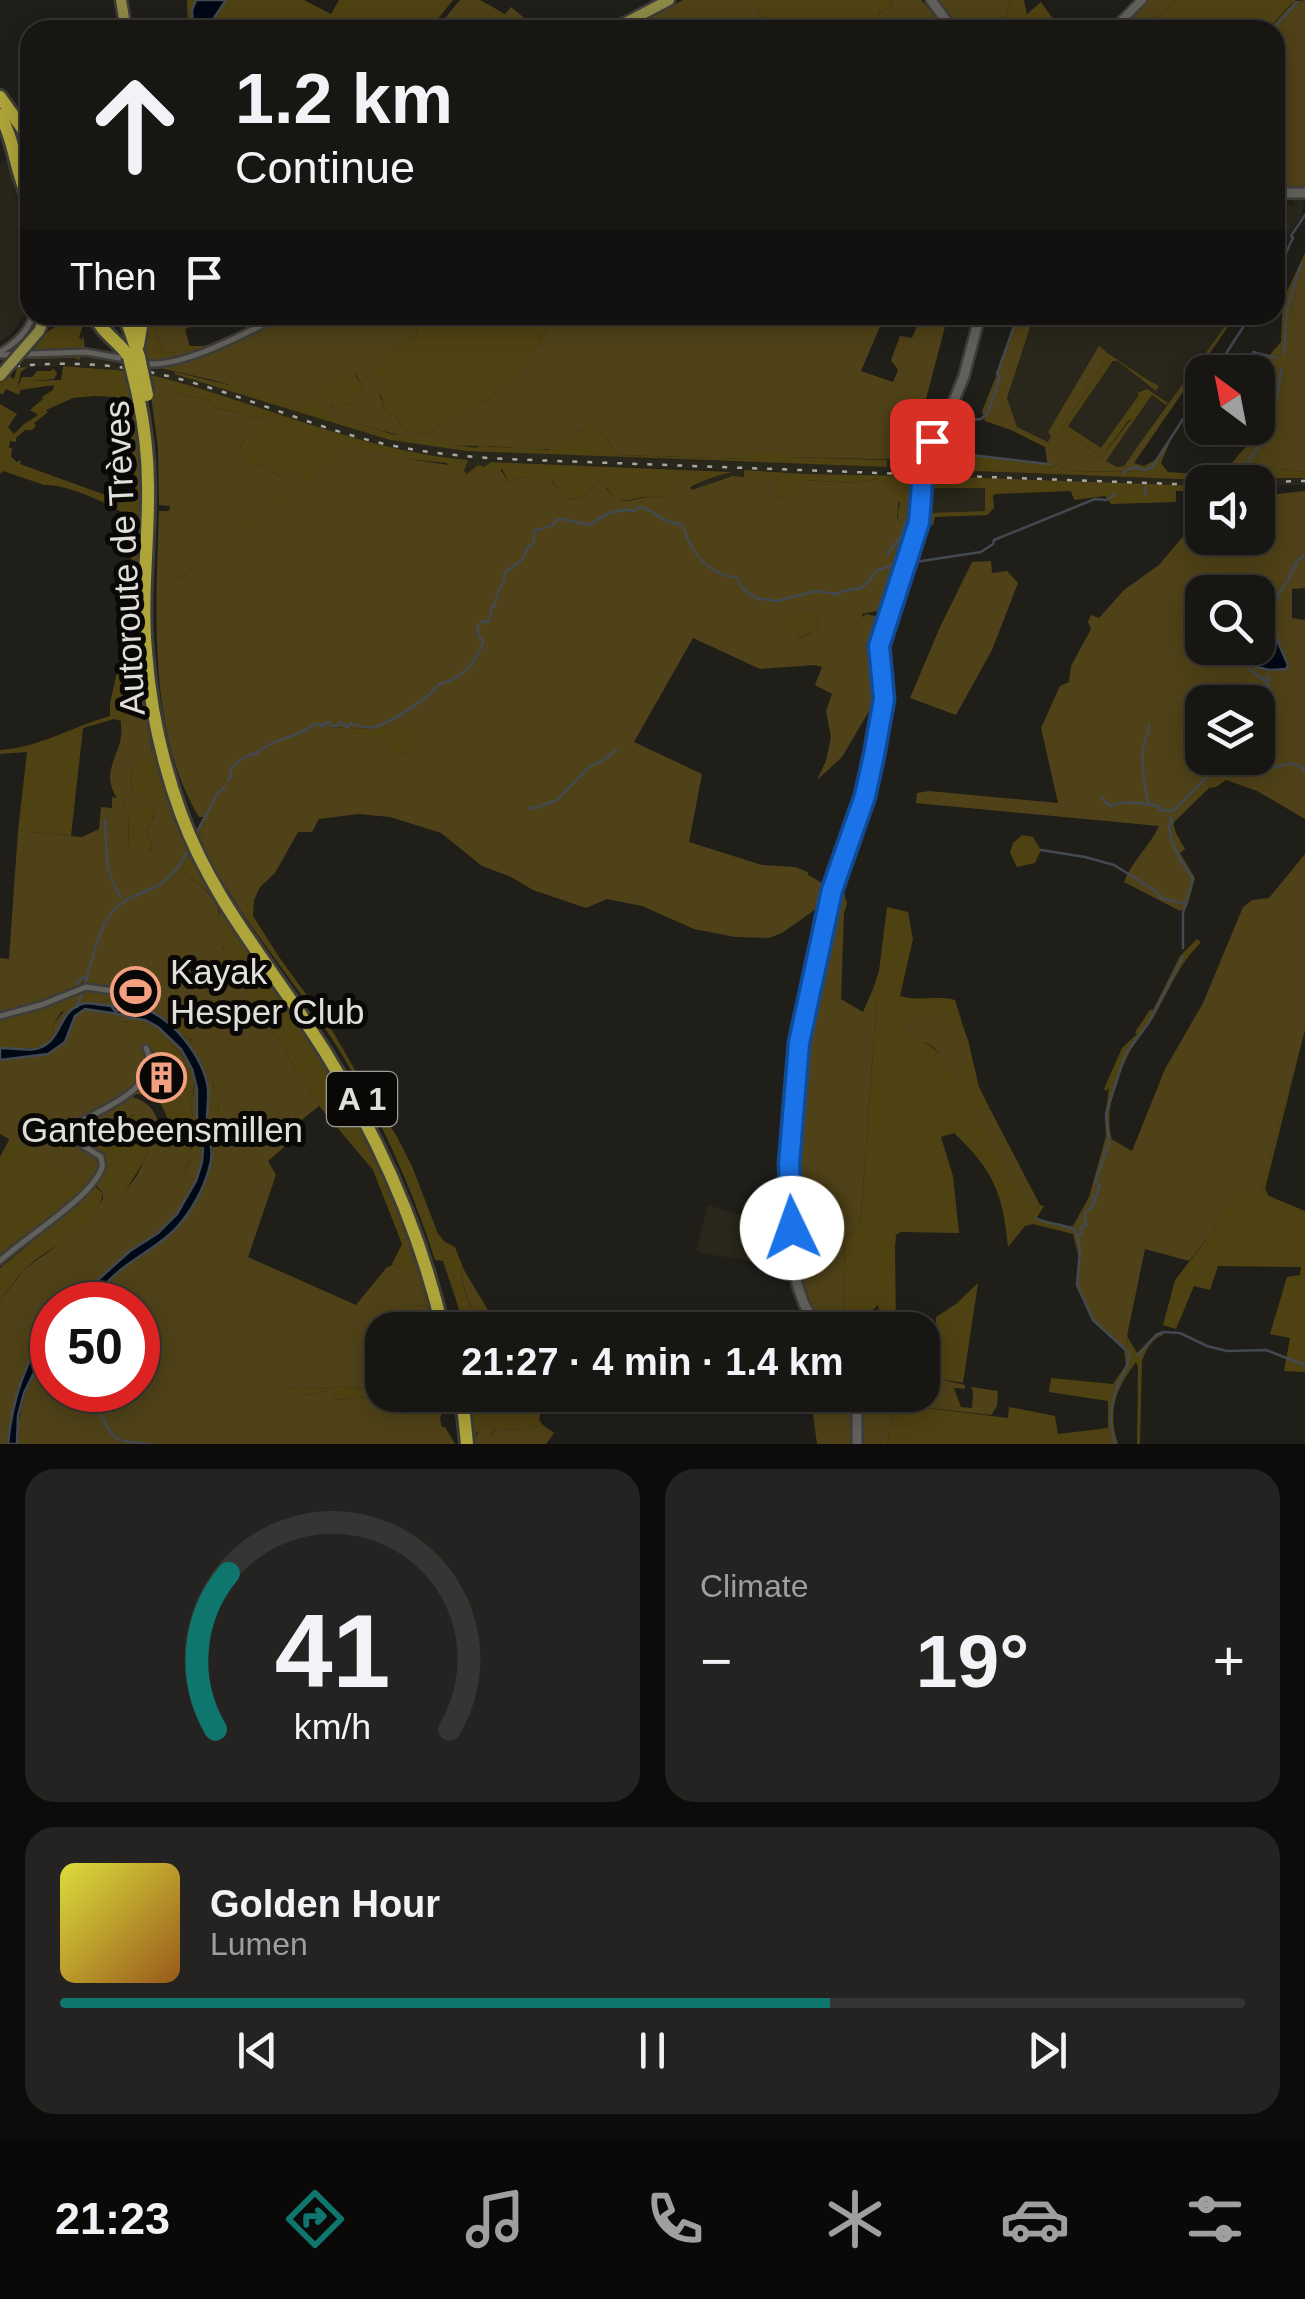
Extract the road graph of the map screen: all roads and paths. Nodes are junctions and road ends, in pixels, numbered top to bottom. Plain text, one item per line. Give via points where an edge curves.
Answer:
1 (669, 0) edge
2 (1142, 0) edge
3 (631, 20) edge
4 (1122, 20) edge
5 (0, 96) edge
6 (0, 112) edge
7 (20, 116) edge
8 (20, 125) edge
9 (20, 137) edge
10 (20, 175) edge
11 (29, 325) edge
12 (44, 325) edge
13 (102, 325) edge
14 (124, 325) edge
15 (141, 325) edge
16 (262, 325) edge
17 (977, 325) edge
18 (0, 353) edge
19 (134, 357) junction
20 (0, 377) edge
21 (222, 894) junction
22 (144, 1002) dead end
23 (0, 1016) edge
24 (146, 1048) dead end
25 (0, 1261) edge
26 (438, 1312) edge
27 (446, 1312) edge
28 (809, 1312) edge
29 (460, 1412) edge
30 (857, 1412) edge
31 (464, 1439) edge
32 (857, 1444) edge

1 - 3 main road
2 - 4 street
5 - 7 highway
5 - 8 highway
6 - 9 highway
6 - 10 highway
11 - 18 street
12 - 20 main road, bridge
13 - 19 highway
14 - 19 highway, Autoroute de Trèves / A 1
15 - 19 highway
16 - 18 street via 159,364 92,352
17 - 28 main road via 964,376 926,453 921,514 879,646 884,699 874,755 832,890 797,1062 789,1164 794,1260
19 - 21 highway, Autoroute de Trèves / A 1, bridge via 155,482 152,650 162,722 191,838
21 - 26 highway, Autoroute de Trèves / A 1 via 377,1144
21 - 27 highway, Autoroute de Trèves / A 1 via 368,1110 410,1199
22 - 23 street via 80,988
24 - 25 street via 149,1070 130,1093 68,1130 101,1156 96,1178
29 - 31 highway
30 - 32 main road

